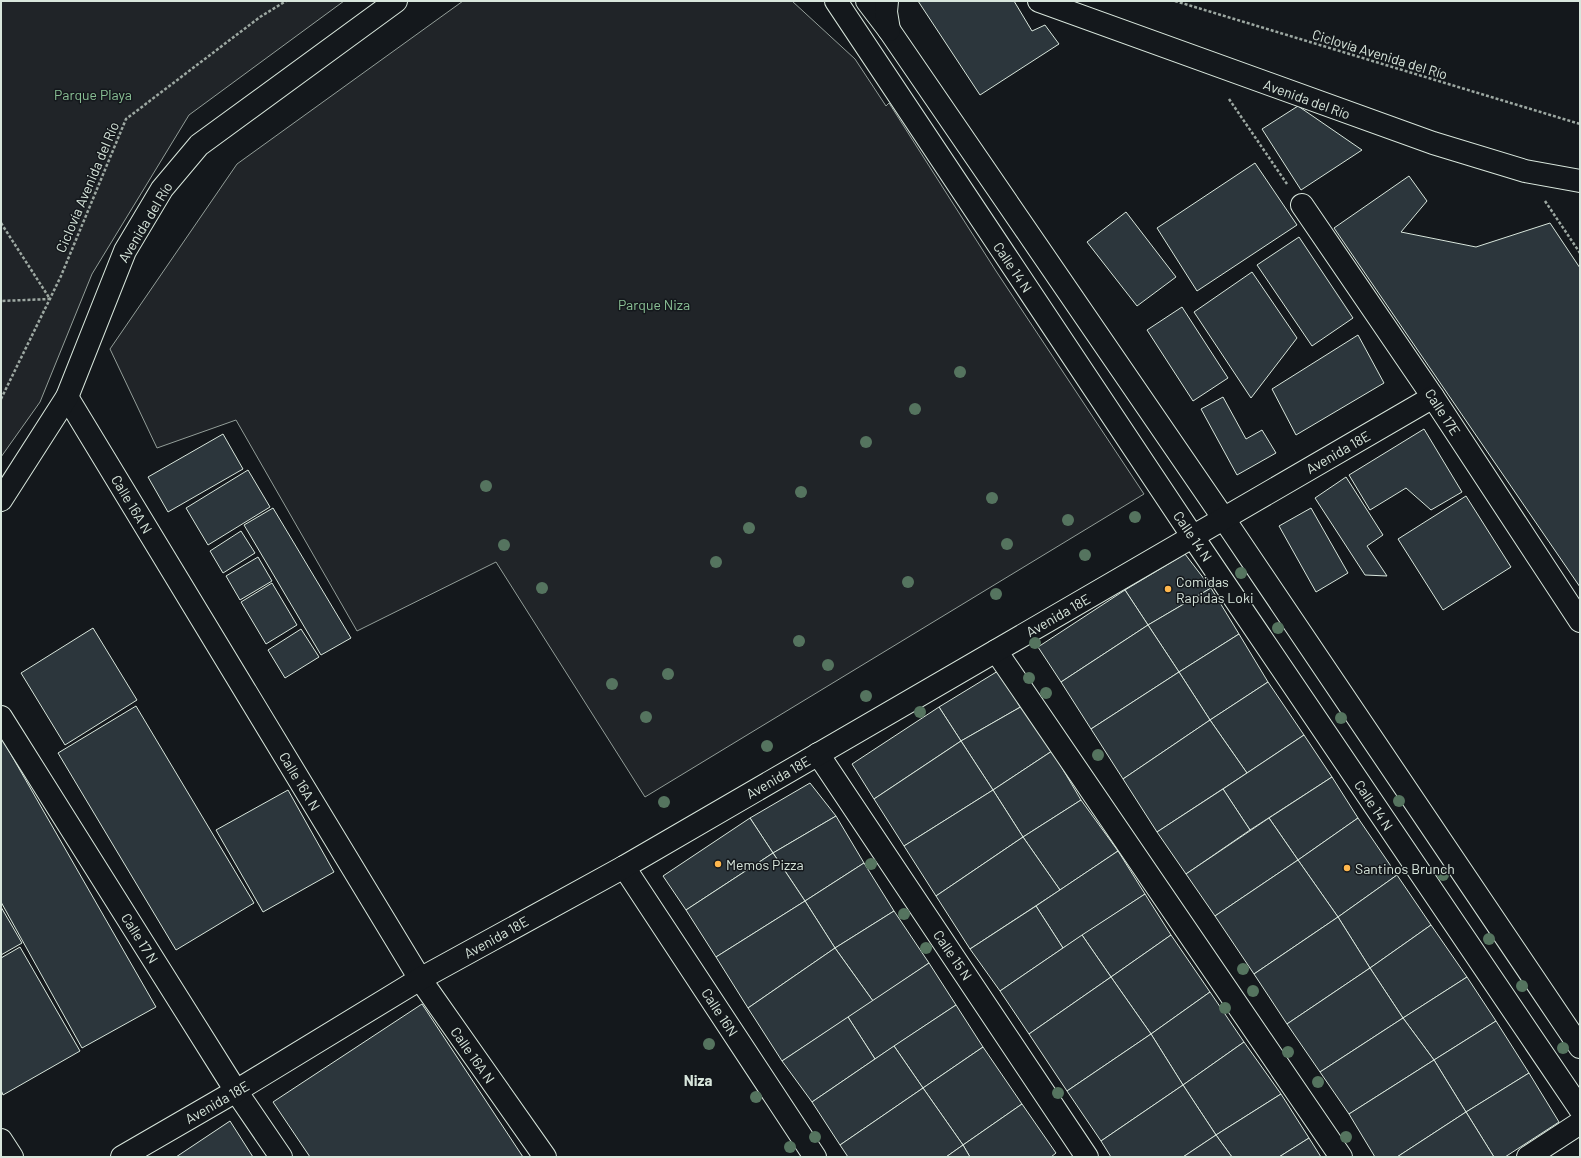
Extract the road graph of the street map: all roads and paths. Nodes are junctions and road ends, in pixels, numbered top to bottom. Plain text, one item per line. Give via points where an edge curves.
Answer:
1 (286, 1) edge
2 (396, 1) edge
3 (836, 1) edge
4 (867, 1) edge
5 (886, 1) edge
6 (1039, 1) edge
7 (1175, 1) edge
8 (889, 30) junction
9 (1226, 94) dead end
10 (1580, 124) edge
11 (1525, 171) junction
12 (1580, 181) edge
13 (1302, 205) joint
14 (1, 223) edge
15 (1580, 253) edge
16 (50, 299) junction
17 (1, 300) edge
18 (67, 397) junction
19 (1434, 397) junction
20 (1, 399) edge
21 (1, 500) edge
22 (1224, 518) junction
23 (1193, 537) junction
24 (1580, 621) edge
25 (996, 651) junction
26 (1, 717) edge
27 (818, 754) junction
28 (624, 867) junction
29 (420, 979) junction
30 (1580, 1047) edge
31 (236, 1091) junction
32 (1580, 1109) edge
33 (1580, 1123) edge
34 (1, 1140) edge
35 (12, 1157) edge
36 (122, 1157) edge
37 (281, 1157) edge
38 (545, 1157) edge
39 (815, 1157) edge
40 (1088, 1157) edge
41 (1341, 1157) edge
42 (1528, 1157) edge

1 - 16 path, Ciclovía Avenida del Río via 260,17 126,119
2 - 18 street, Avenida del Río via 199,145 162,189 125,251
3 - 23 street, Calle 14 N
4 - 8 street
5 - 8 street
6 - 11 street, Avenida del Río via 1433,144
7 - 10 path, Ciclovía Avenida del Río
8 - 22 street
9 - 13 path
11 - 12 street, Avenida del Río
11 - 15 path
13 - 19 street, Calle 17E
14 - 16 path
16 - 17 path
16 - 20 path, Ciclovía Avenida del Río
18 - 21 street, Avenida del Río
18 - 29 street, Calle 16A N
19 - 22 street, Avenida 18E
19 - 24 street, Calle 17E
22 - 23 street, Avenida 18E
22 - 30 street
23 - 25 street, Avenida 18E
23 - 32 street, Calle 14 N
25 - 27 street, Avenida 18E
25 - 41 street
26 - 31 street, Calle 17 N
27 - 28 street, Avenida 18E
27 - 40 street, Calle 15 N
28 - 29 street, Avenida 18E
28 - 39 street, Calle 16N
29 - 31 street, Avenida 18E
29 - 38 street, Calle 16A N
31 - 36 street, Avenida 18E
31 - 37 street, Calle 17 N
33 - 42 street
34 - 35 street

